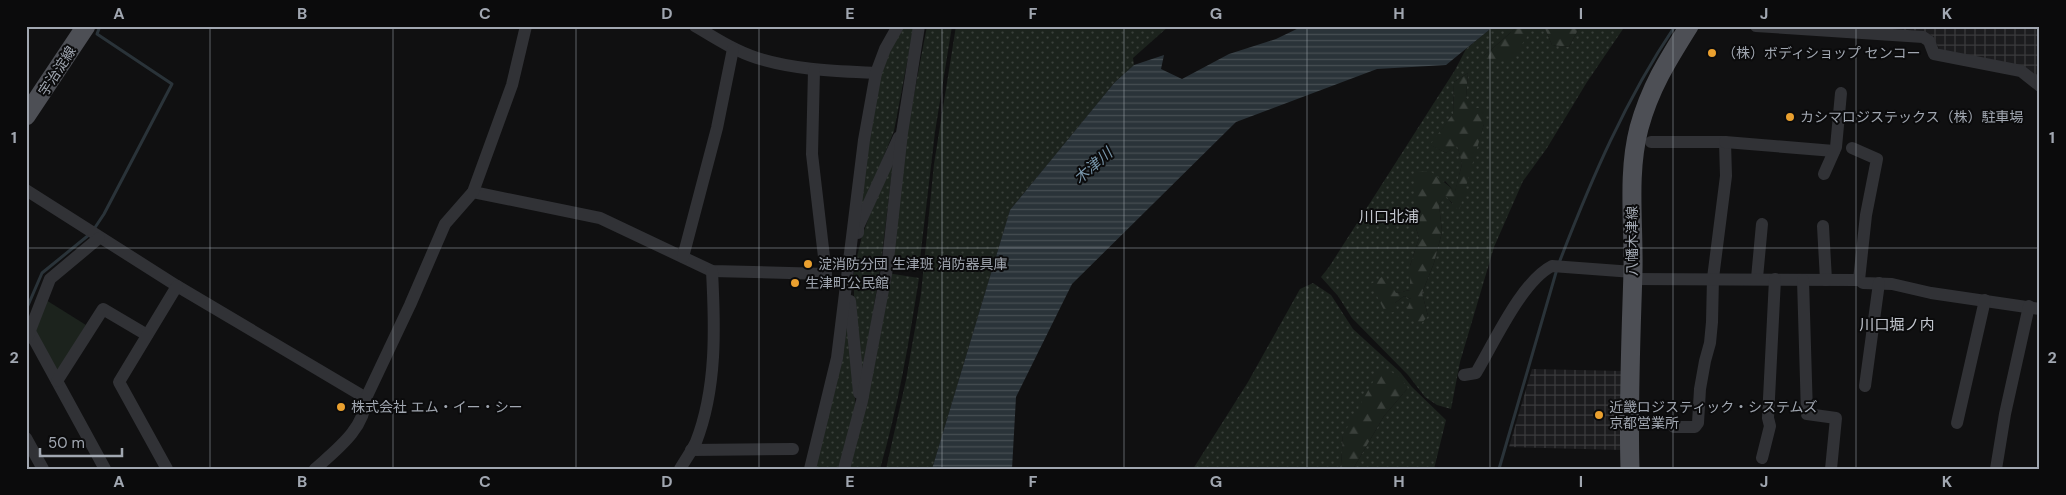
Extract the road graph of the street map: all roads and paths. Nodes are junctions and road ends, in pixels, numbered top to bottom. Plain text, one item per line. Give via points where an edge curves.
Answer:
1 (86, 26) edge
2 (526, 26) edge
3 (695, 26) edge
4 (898, 26) edge
5 (919, 26) edge
6 (1689, 26) edge
7 (1756, 26) edge
8 (733, 49) junction
9 (814, 70) junction
10 (876, 73) junction
11 (2040, 86) edge
12 (1841, 93) dead end
13 (26, 116) edge
14 (902, 133) junction
15 (1651, 142) dead end
16 (1725, 142) junction
17 (1852, 148) junction
18 (1835, 149) junction
19 (1881, 149) dead end
20 (1824, 174) dead end
21 (26, 190) edge
22 (473, 192) junction
23 (1762, 224) dead end
24 (1823, 226) dead end
25 (99, 238) junction
26 (683, 257) junction
27 (848, 263) junction
28 (712, 270) junction
29 (826, 274) junction
30 (1632, 276) junction
31 (1713, 278) junction
32 (1757, 278) junction
33 (1775, 279) junction
34 (1804, 280) junction
35 (1826, 280) junction
36 (1859, 280) junction
37 (1879, 284) junction
38 (177, 286) junction
39 (1985, 300) junction
40 (2034, 308) edge
41 (28, 335) edge
42 (147, 335) junction
43 (1464, 375) dead end
44 (57, 381) junction
45 (1864, 386) dead end
46 (366, 398) junction
47 (862, 401) junction
48 (1956, 423) dead end
49 (1674, 427) dead end
50 (26, 438) edge
51 (793, 449) dead end
52 (691, 450) junction
53 (1762, 458) dead end
54 (43, 469) edge
55 (105, 469) edge
56 (167, 469) edge
57 (315, 469) edge
58 (680, 469) edge
59 (810, 469) edge
60 (844, 469) edge
61 (1630, 469) edge
62 (1831, 469) edge
63 (1996, 469) edge

1 - 13 main road, 宇治淀線
2 - 22 street via 512,85
3 - 8 street
4 - 10 street
5 - 14 street
6 - 30 main road, 八幡木津線 via 1662,68 1638,130 1632,187
7 - 11 street via 1923,36 1929,41 1934,54 2021,71
8 - 9 street via 757,58
8 - 26 street via 717,128
9 - 10 street
9 - 29 street via 812,154
10 - 27 street
12 - 18 street
14 - 27 street via 895,142 858,227 856,247
14 - 47 street via 886,269
15 - 16 street
16 - 18 street
16 - 31 street via 1726,176
17 - 18 street
17 - 19 street
17 - 36 street via 1877,159 1866,215
18 - 20 street
21 - 25 street
22 - 26 street via 600,218
22 - 46 street via 445,224
23 - 32 street
24 - 35 street
25 - 38 street
25 - 41 street via 50,279
26 - 28 street
27 - 29 street via 833,263
27 - 47 street via 859,399
27 - 59 street via 836,358
28 - 29 street
28 - 52 street via 715,321 710,381 705,414
30 - 31 street
30 - 43 street via 1552,266 1545,270 1535,278 1510,314 1476,374
30 - 61 main road, 八幡木津線
31 - 32 street
31 - 49 street via 1710,343 1704,361 1698,423 1695,427
32 - 33 street
33 - 34 street
33 - 53 street via 1770,426
34 - 35 street
34 - 62 street via 1807,414 1836,418
35 - 36 street
36 - 37 street
37 - 39 street
37 - 45 street
38 - 42 street
38 - 46 street
39 - 40 street
39 - 48 street
40 - 63 street via 2005,414
41 - 44 street
42 - 44 street via 103,309
42 - 56 street via 119,382
44 - 55 street
46 - 57 street via 366,408 350,437
47 - 60 street
50 - 54 street
51 - 52 street
52 - 58 street

